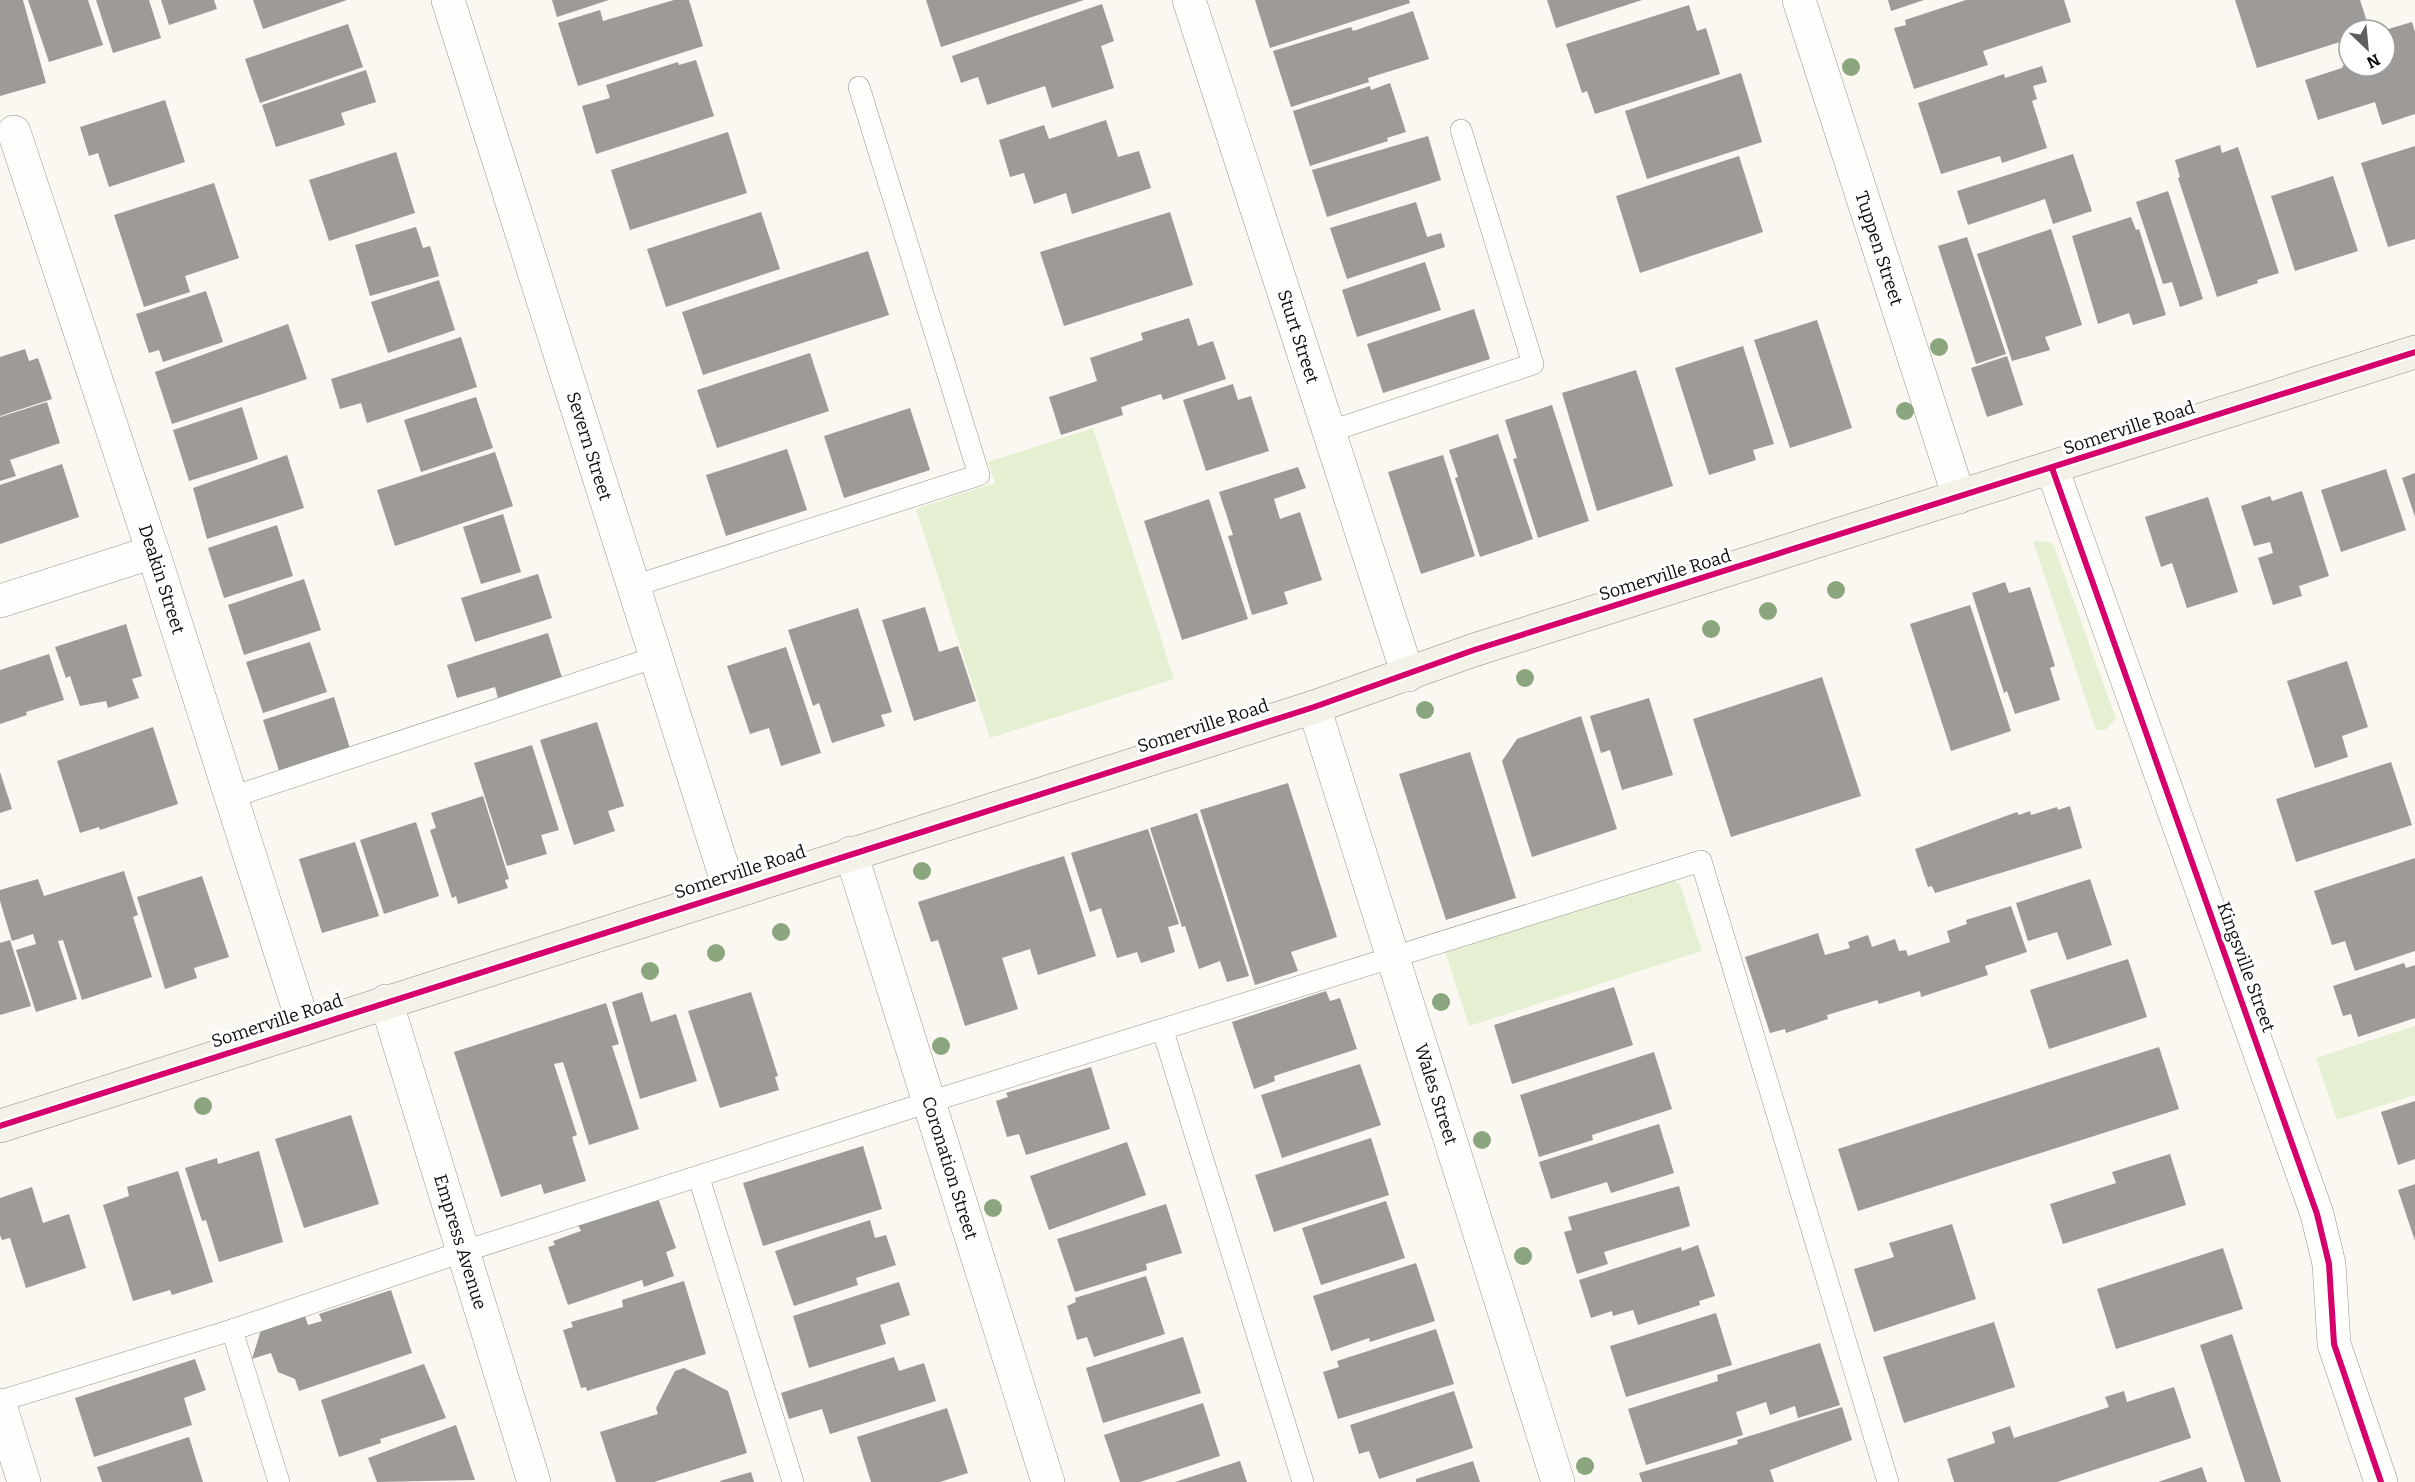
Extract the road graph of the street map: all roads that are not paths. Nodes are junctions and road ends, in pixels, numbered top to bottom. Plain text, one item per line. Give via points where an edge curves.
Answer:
1 (448, 0) edge
2 (1189, 0) edge
3 (1799, 0) edge
4 (859, 87) dead end
5 (1461, 130) dead end
6 (14, 132) dead end
7 (2415, 351) edge
8 (1328, 432) junction
9 (2052, 468) junction
10 (1959, 497) junction
11 (153, 552) junction
12 (634, 586) junction
13 (0, 601) edge
14 (656, 657) junction
15 (1408, 675) junction
16 (1314, 707) junction
17 (232, 797) junction
18 (851, 853) junction
19 (730, 891) junction
20 (1393, 957) junction
21 (386, 1001) junction
22 (305, 1029) junction
23 (1163, 1031) junction
24 (929, 1102) junction
25 (0, 1126) edge
26 (699, 1178) junction
27 (462, 1252) junction
28 (232, 1330) junction
29 (0, 1403) edge
30 (24, 1482) edge
31 (279, 1482) edge
32 (534, 1482) edge
33 (793, 1482) edge
34 (1048, 1482) edge
35 (1303, 1482) edge
36 (1558, 1482) edge
37 (1888, 1482) edge
38 (2381, 1482) edge

1 - 12 street, Severn Street
2 - 8 street, Sturt Street
3 - 10 street, Tuppen Street
4 - 12 lane via 979,475
5 - 8 lane via 1533,364
6 - 11 street, Deakin Street
7 - 9 main road, Somerville Road
8 - 15 street, Sturt Street
9 - 10 main road, Somerville Road
9 - 38 street, Kingsville Street via 2317,1214 2328,1264 2334,1344
10 - 15 main road, Somerville Road via 1474,650
11 - 13 street
11 - 17 street, Deakin Street
12 - 14 street, Severn Street
14 - 17 lane
14 - 19 street, Severn Street
15 - 16 main road, Somerville Road
16 - 18 main road, Somerville Road
16 - 20 street, Wales Street
17 - 22 street, Deakin Street
18 - 19 main road, Somerville Road
18 - 24 street, Coronation Street
19 - 21 main road, Somerville Road
20 - 23 lane
20 - 36 street, Wales Street
20 - 37 lane via 1701,861
21 - 22 main road, Somerville Road
21 - 27 street, Empress Avenue
22 - 25 main road, Somerville Road
23 - 24 lane
23 - 35 lane
24 - 26 lane
24 - 34 street, Coronation Street
26 - 27 lane
26 - 33 lane
27 - 28 lane
27 - 32 street, Empress Avenue
28 - 29 lane
28 - 31 lane
29 - 30 street

